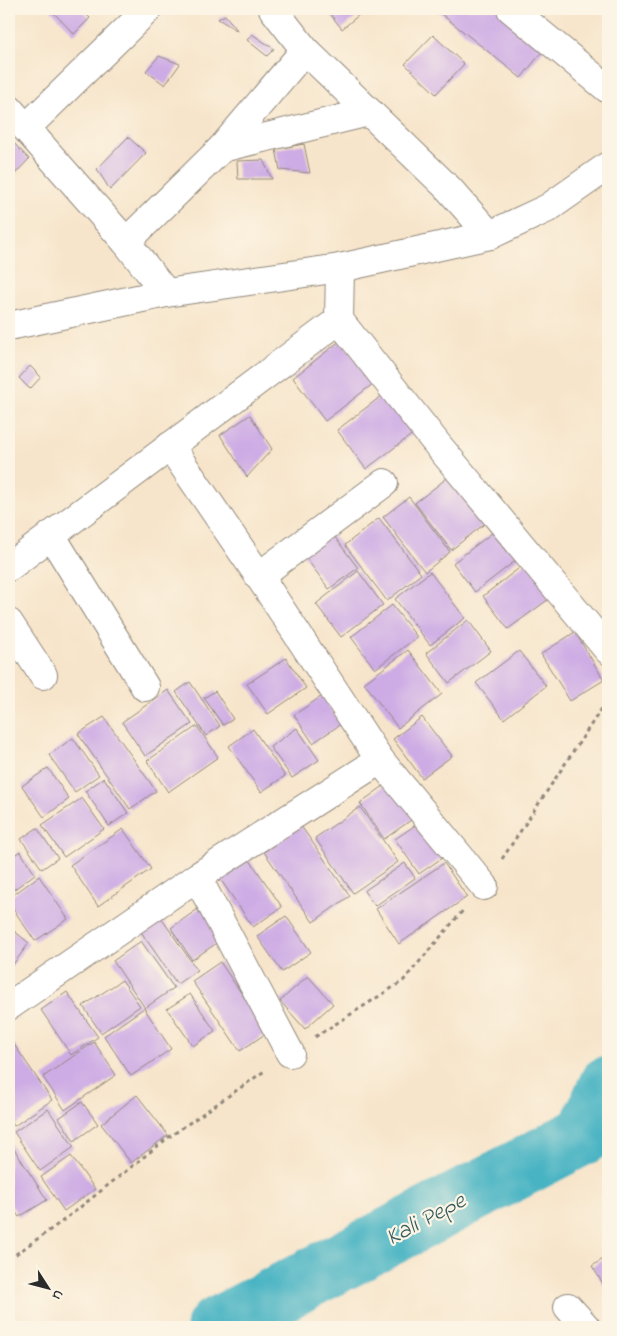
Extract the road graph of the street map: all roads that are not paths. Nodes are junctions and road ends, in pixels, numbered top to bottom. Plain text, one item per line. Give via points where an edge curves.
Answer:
1 (148, 9) edge
2 (272, 9) edge
3 (511, 9) edge
4 (305, 50) junction
5 (608, 89) edge
6 (369, 112) junction
7 (17, 118) edge
8 (222, 148) junction
9 (608, 166) edge
10 (490, 235) junction
11 (126, 242) junction
12 (340, 268) junction
13 (166, 293) junction
14 (339, 320) junction
15 (9, 326) edge
16 (170, 446) junction
17 (384, 483) dead end
18 (50, 535) junction
19 (9, 567) edge
20 (259, 576) junction
21 (9, 623) edge
22 (608, 650) edge
23 (43, 676) dead end
24 (146, 687) dead end
25 (380, 760) junction
26 (197, 877) junction
27 (484, 886) road end
28 (9, 1006) edge
29 (290, 1053) road end
30 (568, 1307) dead end
31 (586, 1327) edge

1 - 7 street
2 - 4 street
3 - 5 street
4 - 6 street
4 - 8 street
6 - 8 street
6 - 10 street via 449,189
7 - 11 street
8 - 11 street
9 - 10 street via 548,208
10 - 12 street
11 - 13 street
12 - 13 street
12 - 14 street
13 - 15 street
14 - 16 street
14 - 22 street
16 - 18 street
16 - 20 street
17 - 20 street
18 - 19 street
18 - 24 street
20 - 25 street
21 - 23 street
25 - 26 street
25 - 27 street
26 - 28 street
26 - 29 street
30 - 31 street

